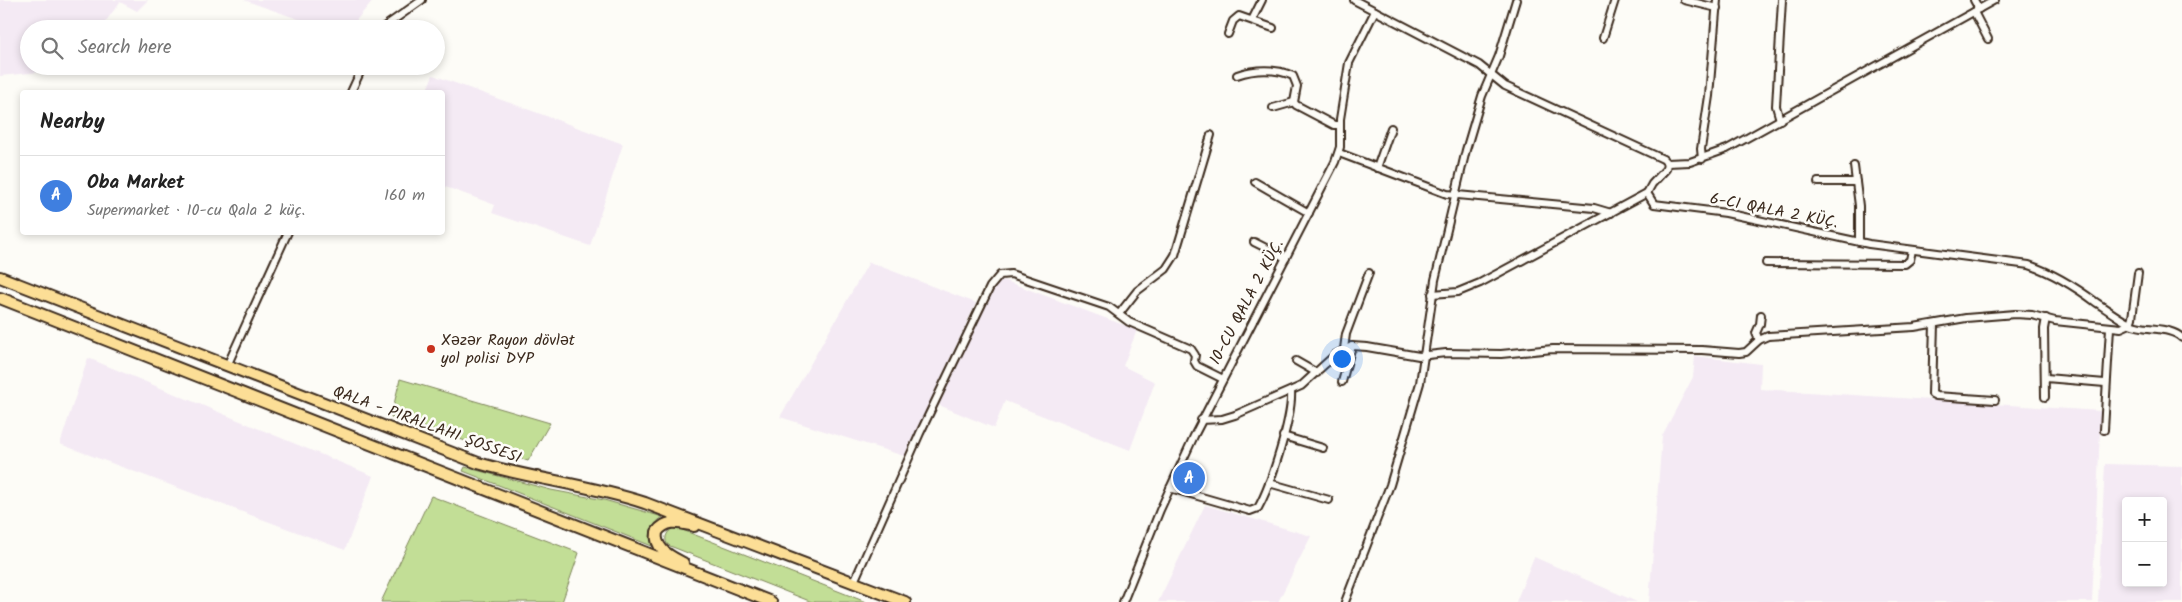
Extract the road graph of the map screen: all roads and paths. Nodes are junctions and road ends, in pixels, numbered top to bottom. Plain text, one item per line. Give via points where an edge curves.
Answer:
1 (422, 0) edge
2 (1262, 0) edge
3 (1354, 0) edge
4 (1516, 0) edge
5 (1615, 0) edge
6 (1684, 0) edge
7 (1717, 0) edge
8 (1782, 0) edge
9 (1974, 0) edge
10 (1995, 0) edge
11 (1716, 8) junction
12 (1375, 11) junction
13 (1976, 11) junction
14 (394, 20) edge
15 (1252, 20) junction
16 (1272, 28) dead end
17 (1228, 34) dead end
18 (1603, 38) dead end
19 (1988, 39) dead end
20 (359, 75) edge
21 (1237, 75) dead end
22 (1491, 75) junction
23 (352, 90) edge
24 (1294, 102) junction
25 (1273, 108) dead end
26 (1780, 120) junction
27 (1339, 126) junction
28 (1391, 128) dead end
29 (1211, 134) dead end
30 (1339, 153) junction
31 (1702, 159) junction
32 (1666, 163) junction
33 (1854, 166) dead end
34 (1376, 168) junction
35 (1255, 182) dead end
36 (1818, 182) dead end
37 (1856, 182) junction
38 (1647, 193) junction
39 (1455, 196) junction
40 (1309, 212) junction
41 (1611, 213) junction
42 (287, 235) edge
43 (1254, 242) dead end
44 (1859, 242) junction
45 (1912, 250) junction
46 (1286, 258) junction
47 (1766, 263) dead end
48 (1369, 273) dead end
49 (2138, 273) dead end
50 (0, 277) edge
51 (1432, 294) junction
52 (0, 298) edge
53 (1120, 314) junction
54 (1761, 315) dead end
55 (2046, 318) junction
56 (1934, 324) junction
57 (2130, 324) junction
58 (2110, 328) junction
59 (2182, 338) edge
60 (1759, 340) junction
61 (1352, 346) junction
62 (1344, 349) junction
63 (1425, 356) junction
64 (1296, 362) dead end
65 (227, 366) junction
66 (1317, 373) junction
67 (2046, 378) junction
68 (1223, 379) junction
69 (1342, 382) dead end
70 (2106, 383) junction
71 (1291, 391) junction
72 (2045, 397) dead end
73 (1995, 400) dead end
74 (1202, 420) junction
75 (2104, 430) dead end
76 (1283, 436) junction
77 (1323, 448) dead end
78 (1269, 483) junction
79 (1170, 488) junction
80 (1329, 500) dead end
81 (738, 538) junction
82 (714, 580) junction
83 (854, 584) junction
84 (771, 602) edge
85 (905, 602) edge
86 (1123, 602) edge
87 (1345, 602) edge

1 - 14 street
2 - 15 street
3 - 12 street
4 - 22 street via 1500,56
5 - 18 street
6 - 11 street
7 - 11 street
8 - 26 street via 1776,106
9 - 13 street
10 - 13 street
11 - 31 street
12 - 22 street via 1479,65
12 - 27 street, 10-CU QALA 2 KÜÇ. via 1349,63
13 - 19 street
13 - 26 street
15 - 16 street
15 - 17 street via 1239,16
20 - 23 street
21 - 24 street via 1260,70 1288,73 1297,86
22 - 32 street via 1505,86 1655,154
22 - 39 street via 1482,96
24 - 25 street
24 - 27 street
26 - 31 street
27 - 30 street, 10-CU QALA 2 KÜÇ.
28 - 34 street
29 - 53 street via 1175,255 1166,269 1137,290
30 - 34 street
30 - 40 street, 10-CU QALA 2 KÜÇ.
31 - 32 street
32 - 38 street via 1663,174
33 - 37 street
34 - 39 street
35 - 40 street
36 - 37 street
37 - 44 street
38 - 41 street
38 - 44 street via 1651,202 1658,206 1726,212
39 - 41 street via 1594,208
39 - 51 street
40 - 46 street, 10-CU QALA 2 KÜÇ.
41 - 51 street via 1468,288
42 - 65 street
43 - 46 street
44 - 45 street
45 - 47 street via 1910,260 1905,264
45 - 57 street via 2029,265 2081,292
46 - 68 street, 10-CU QALA 2 KÜÇ.
48 - 62 street via 1346,334
49 - 57 street
50 - 65 main road
51 - 63 street
52 - 82 main road
53 - 68 street via 1129,322 1191,349 1197,366
53 - 83 street via 1010,274 996,279 920,433
54 - 60 street via 1756,333
55 - 56 street via 2000,314
55 - 58 street
55 - 67 street
56 - 60 street via 1768,336
56 - 73 street via 1932,394
57 - 58 street
57 - 59 street via 2171,332
58 - 70 street
60 - 63 street via 1746,352 1739,353 1562,349
61 - 62 street
61 - 63 street
61 - 69 street
62 - 66 street
63 - 87 street via 1392,478
64 - 66 street
65 - 81 main road via 478,462 530,477 624,496
66 - 71 street
67 - 70 street
67 - 72 street
68 - 74 street, 10-CU QALA 2 KÜÇ.
70 - 75 street
71 - 74 street via 1222,419
71 - 76 street via 1291,409
74 - 79 street, 10-CU QALA 2 KÜÇ.
76 - 77 street
76 - 78 street
78 - 79 street via 1254,510
78 - 80 street
79 - 86 street, 10-CU QALA 2 KÜÇ.
81 - 82 main road via 680,523 666,524 657,532 657,544 662,550
81 - 83 main road
82 - 84 main road
83 - 85 main road

